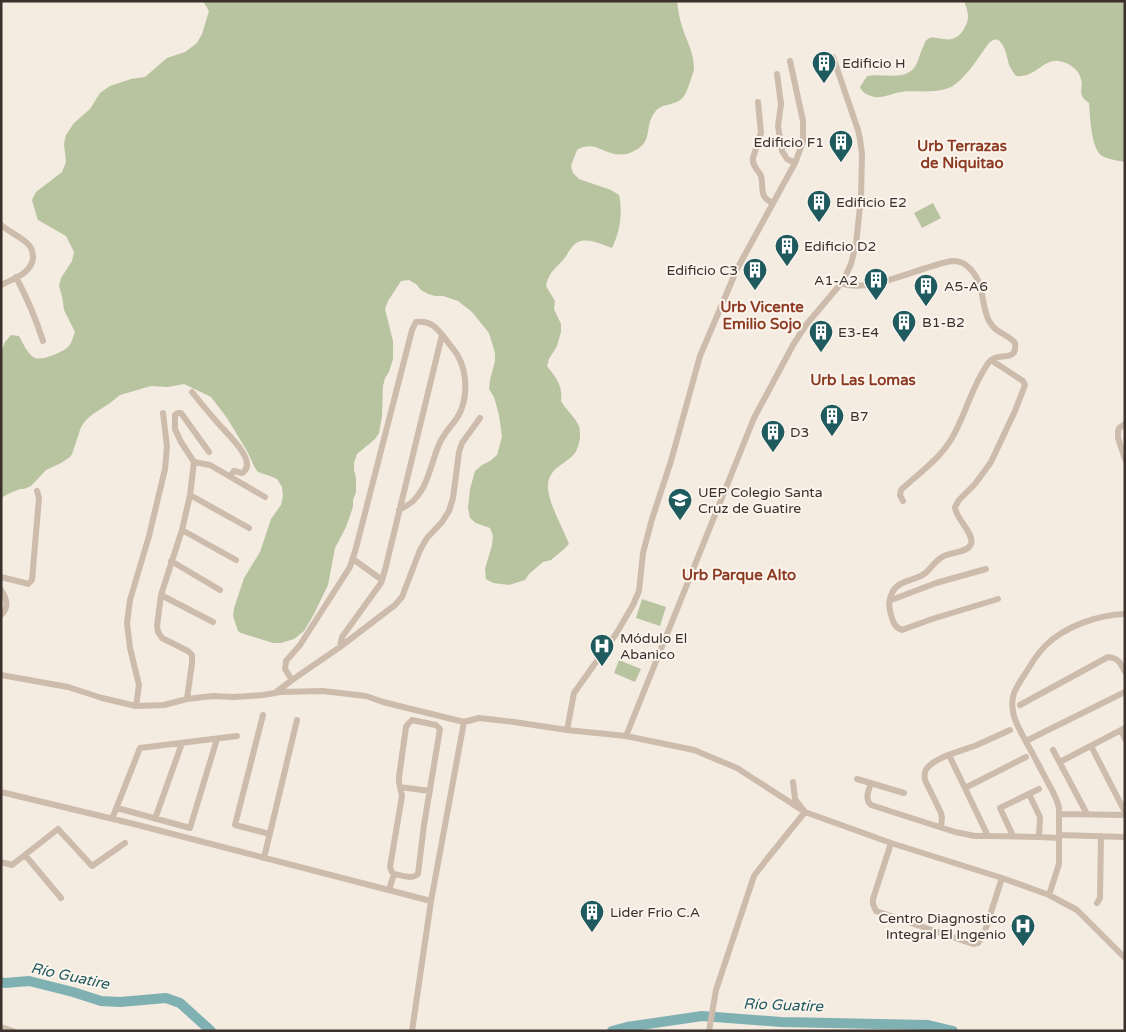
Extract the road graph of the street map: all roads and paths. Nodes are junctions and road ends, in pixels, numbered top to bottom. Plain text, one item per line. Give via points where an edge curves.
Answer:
1 (833, 57) dead end
2 (790, 61) dead end
3 (777, 74) dead end
4 (758, 102) dead end
5 (795, 164) junction
6 (773, 203) junction
7 (1, 226) edge
8 (16, 277) junction
9 (841, 283) junction
10 (1, 285) edge
11 (442, 335) junction
12 (44, 341) dead end
13 (991, 360) junction
14 (192, 392) dead end
15 (163, 413) dead end
16 (480, 418) dead end
17 (1125, 424) edge
18 (209, 452) dead end
19 (1125, 459) edge
20 (194, 462) junction
21 (230, 476) junction
22 (38, 491) dead end
23 (190, 495) junction
24 (265, 497) dead end
25 (903, 501) dead end
26 (399, 510) junction
27 (249, 528) dead end
28 (182, 530) junction
29 (353, 559) junction
30 (236, 560) dead end
31 (172, 562) junction
32 (986, 569) dead end
33 (1, 577) edge
34 (382, 580) junction
35 (1, 590) edge
36 (220, 590) dead end
37 (161, 595) junction
38 (890, 598) junction
39 (998, 599) dead end
40 (1125, 614) edge
41 (1, 615) edge
42 (213, 622) dead end
43 (340, 647) junction
44 (1125, 672) edge
45 (1, 674) edge
46 (292, 680) junction
47 (1125, 692) edge
48 (274, 693) junction
49 (187, 699) junction
50 (1020, 705) dead end
51 (136, 706) junction
52 (263, 715) dead end
53 (297, 720) dead end
54 (464, 722) junction
55 (1123, 729) edge
56 (568, 730) junction
57 (1010, 730) dead end
58 (237, 736) dead end
59 (626, 736) junction
60 (217, 739) junction
61 (1125, 739) edge
62 (1026, 741) junction
63 (182, 743) junction
64 (1091, 746) junction
65 (1053, 750) dead end
66 (949, 755) junction
67 (1026, 758) dead end
68 (1060, 762) junction
69 (857, 779) dead end
70 (793, 782) dead end
71 (871, 783) junction
72 (400, 787) junction
73 (965, 788) junction
74 (1038, 789) dead end
75 (430, 791) junction
76 (1, 792) edge
77 (904, 793) dead end
78 (1029, 794) junction
79 (116, 808) junction
80 (805, 812) junction
81 (1060, 814) junction
82 (1087, 814) junction
83 (1125, 814) edge
84 (112, 819) junction
85 (155, 819) junction
86 (941, 827) junction
87 (270, 834) junction
88 (988, 836) junction
89 (1013, 836) junction
90 (1101, 836) junction
91 (1125, 836) edge
92 (1038, 837) junction
93 (1059, 837) junction
94 (125, 843) dead end
95 (891, 843) junction
96 (25, 855) junction
97 (264, 858) junction
98 (1, 862) edge
99 (394, 874) junction
100 (1002, 878) junction
101 (389, 890) junction
102 (1049, 895) junction
103 (61, 898) dead end
104 (431, 901) junction
105 (1096, 903) dead end
106 (1125, 958) edge
107 (1, 1027) edge
108 (709, 1029) edge
109 (13, 1031) edge
110 (412, 1031) edge

1 - 9 street via 858,130 862,154 856,244 851,264
2 - 5 street via 803,121 803,142
3 - 5 street via 782,151 786,159
4 - 6 street via 760,132 752,163 760,173 766,199
5 - 6 street
6 - 56 street via 737,269 700,356 643,553 639,591 616,634 574,693
7 - 8 street via 26,242 32,252 33,261 29,269
8 - 10 street
8 - 12 street
9 - 13 street via 860,286 951,262 962,263 978,282 991,325 1015,343 1012,355
9 - 59 street via 792,345 754,418
11 - 26 street
11 - 26 street via 458,356 465,377 463,408 442,437 422,490 415,500
11 - 29 street via 432,324 423,321 416,322 412,330
13 - 25 street via 951,440 932,463 901,490
13 - 38 street via 1025,385 991,462 955,507 971,537 971,544 964,551 942,556 922,576 896,586
14 - 21 street via 244,453 246,470 234,471
15 - 51 street via 167,446 165,469 130,600 127,623 139,685
16 - 43 street via 459,452 449,511 420,550 402,597
17 - 19 street via 1119,428 1118,434
18 - 20 street via 180,414 175,415 174,429
20 - 21 street via 210,465
20 - 23 street
21 - 24 street
22 - 33 street via 32,580 28,584
23 - 27 street
23 - 28 street
26 - 34 street
28 - 30 street
28 - 31 street
29 - 34 street
29 - 46 street via 300,645 286,661 285,669
31 - 36 street
31 - 37 street
32 - 38 street
34 - 43 street via 342,637
35 - 41 street via 7,604
37 - 42 street
37 - 49 street via 158,632 162,638 188,650 193,658
38 - 39 street via 888,605 893,620 902,630
40 - 62 street via 1099,617 1067,630 1039,652 1017,686 1012,700 1014,717
43 - 46 street
44 - 50 street via 1119,661 1108,658
45 - 51 street via 68,686
46 - 48 street
47 - 62 street
48 - 49 street
48 - 54 street via 323,691 366,696
49 - 51 street via 164,705
52 - 87 street via 235,825
53 - 87 street
54 - 56 street via 479,718
54 - 104 street
55 - 61 street
55 - 64 street
56 - 59 street
57 - 66 street
58 - 60 street
59 - 80 street via 694,750 727,763
60 - 63 street
60 - 85 street via 190,828
62 - 81 street via 1057,801
63 - 79 street via 140,748
63 - 85 street
64 - 68 street
64 - 83 street
65 - 68 street
66 - 73 street
66 - 86 street via 929,765 924,775 941,813
67 - 73 street
68 - 82 street
69 - 71 street
70 - 80 street via 795,799
71 - 77 street
71 - 86 street via 869,804
72 - 75 street
72 - 75 street via 406,727 415,720 436,724 440,729
72 - 99 street via 402,796 391,863
73 - 88 street
74 - 78 street
75 - 99 street via 418,874 412,877
76 - 84 street
78 - 89 street via 1000,808
78 - 92 street via 1040,817
79 - 84 street
79 - 85 street
80 - 95 street
80 - 108 street via 754,876 716,990
81 - 82 street
81 - 93 street
82 - 83 street
84 - 97 street
86 - 88 street via 963,834
87 - 97 street
88 - 89 street
89 - 92 street
90 - 91 street
90 - 93 street
90 - 105 street via 1100,898
92 - 93 street
93 - 102 street via 1059,864
94 - 96 street via 92,866 58,829
95 - 100 street
95 - 100 street via 873,899 876,911 973,944 978,944 984,934
96 - 98 street via 12,865
96 - 103 street
97 - 101 street
99 - 101 street
100 - 102 street
101 - 104 street
102 - 106 street via 1078,910
104 - 110 street
107 - 109 street

